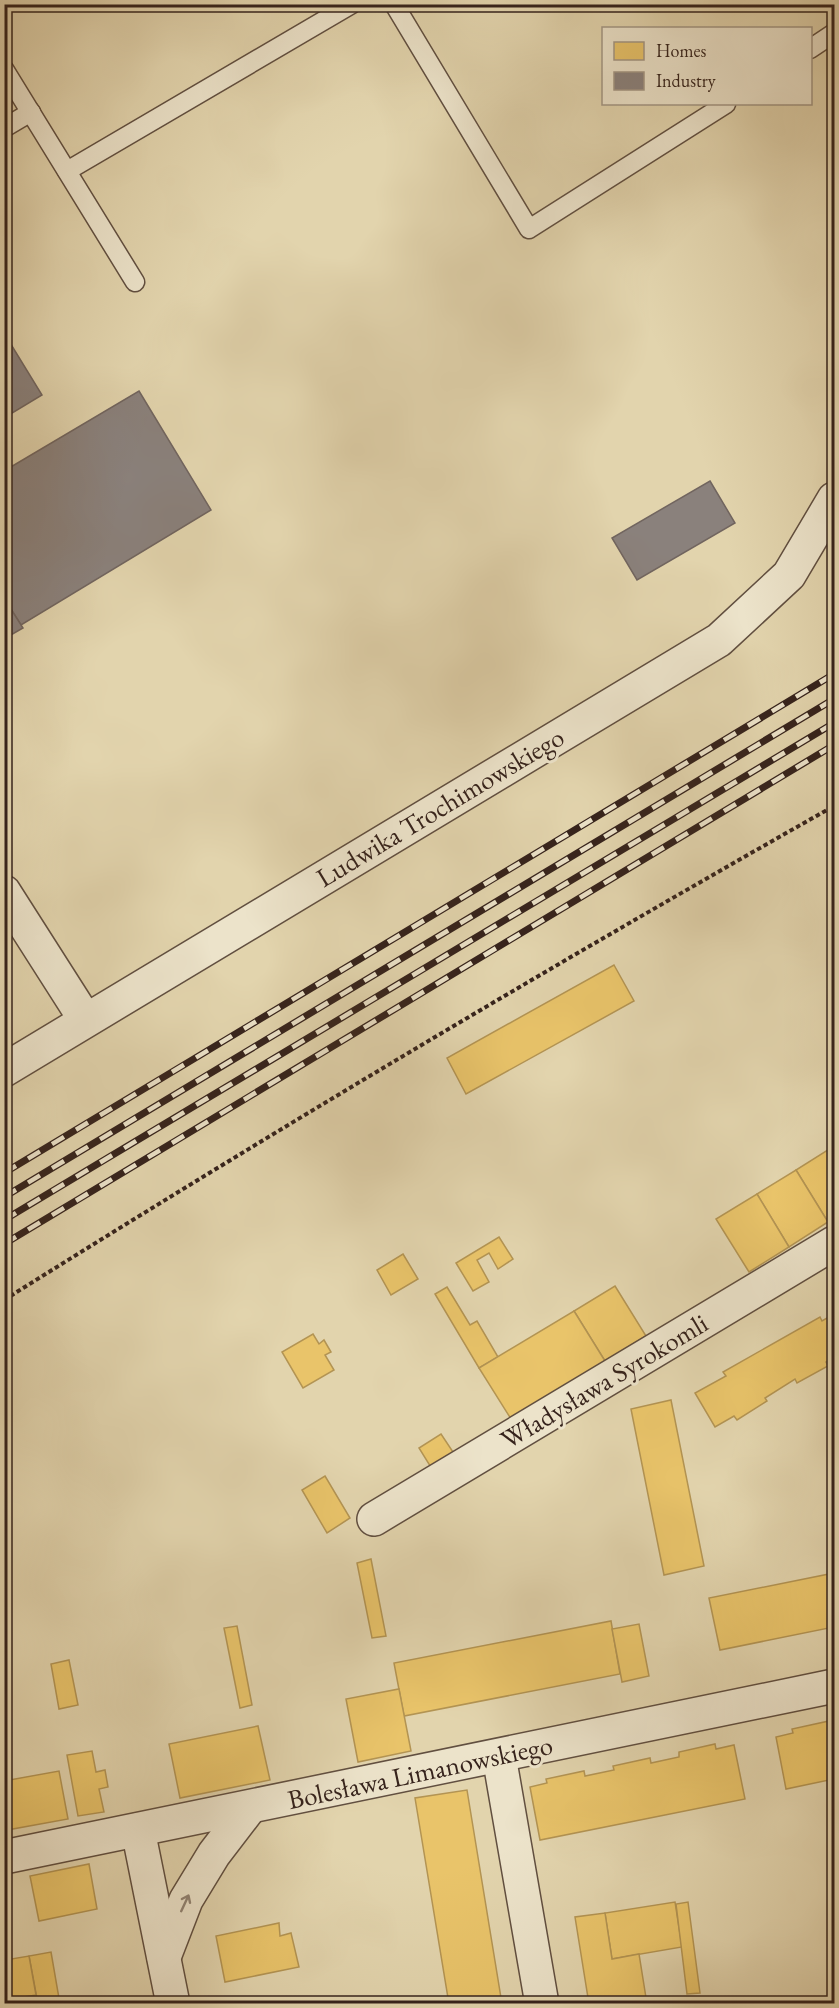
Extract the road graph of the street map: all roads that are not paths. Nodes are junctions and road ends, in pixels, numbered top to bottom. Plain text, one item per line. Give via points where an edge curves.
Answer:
1 (352, 4) edge
2 (394, 4) edge
3 (834, 33) edge
4 (812, 48) edge
5 (4, 69) edge
6 (724, 105) edge
7 (31, 112) junction
8 (4, 128) edge
9 (67, 171) junction
10 (135, 282) dead end
11 (834, 499) edge
12 (4, 892) edge
13 (85, 1019) junction
14 (4, 1070) edge
15 (834, 1243) edge
16 (374, 1519) dead end
17 (834, 1686) edge
18 (499, 1756) junction
19 (250, 1807) junction
20 (138, 1830) junction
21 (4, 1857) edge
22 (164, 1957) junction
23 (173, 2004) edge
24 (542, 2004) edge

1 - 9 lane
2 - 6 lane via 529,229
3 - 4 lane
5 - 7 lane
7 - 8 lane
7 - 9 lane
9 - 10 lane
11 - 13 street, Ludwika Trochimowskiego via 789,574 718,640
12 - 13 street
13 - 14 street, Ludwika Trochimowskiego
15 - 16 street, Władysława Syrokomli
17 - 18 street, Bolesława Limanowskiego
18 - 19 street, Bolesława Limanowskiego
18 - 24 street
19 - 20 street, Bolesława Limanowskiego
22 -> 19 street via 186,1900 214,1854
20 - 21 street, Bolesława Limanowskiego
20 - 22 street
22 - 23 street

